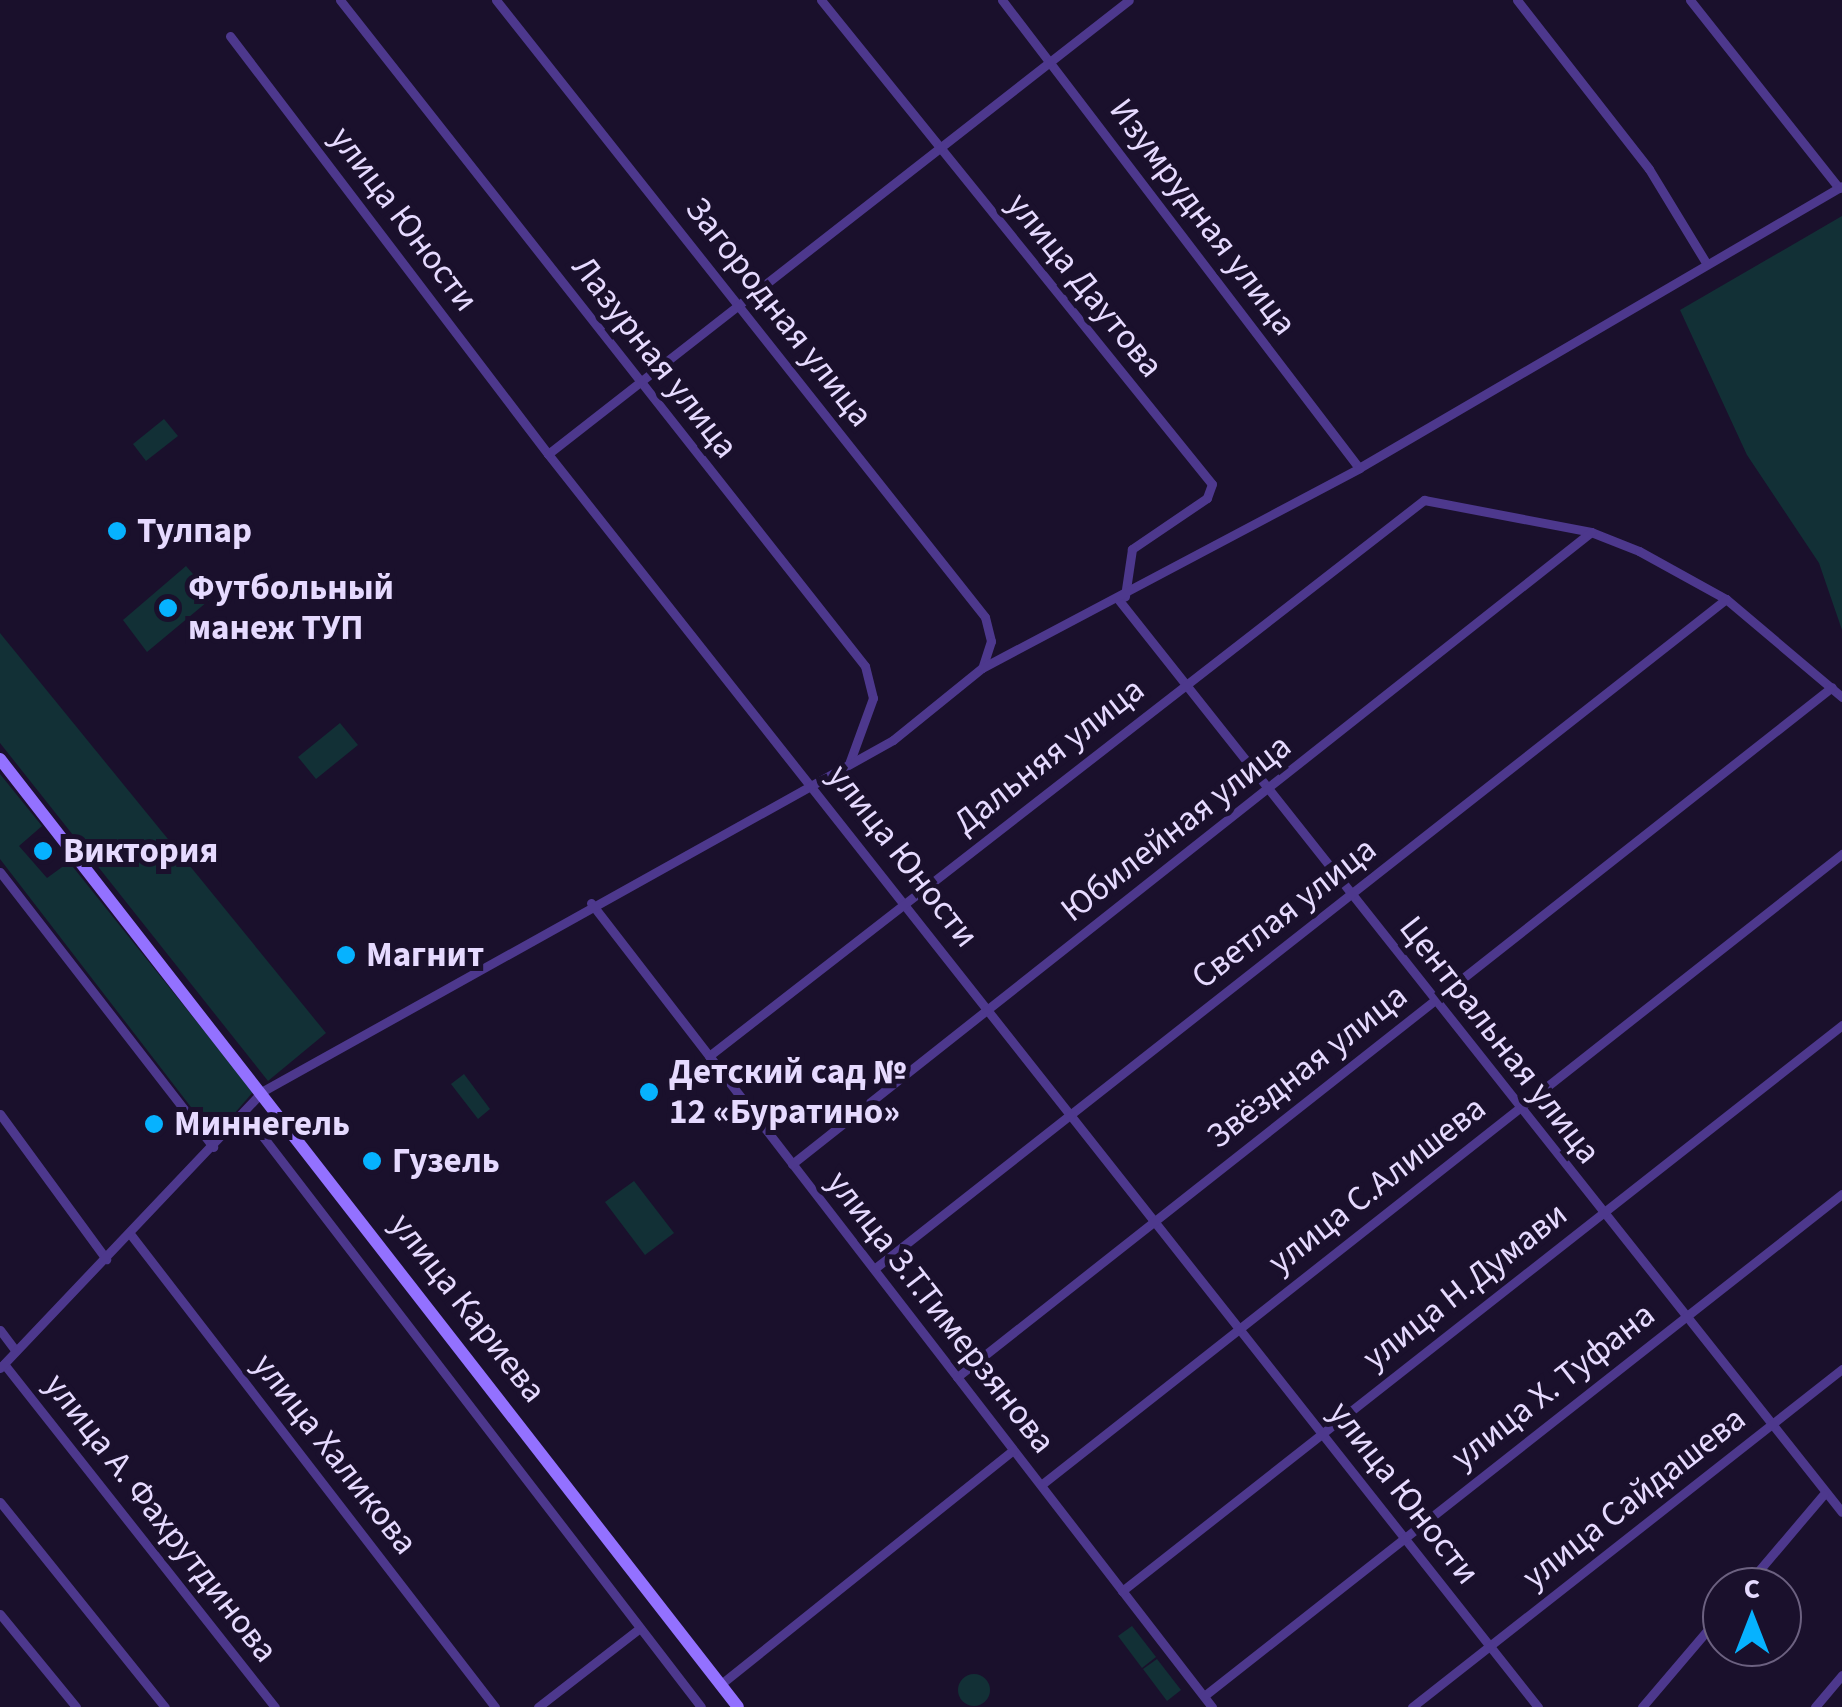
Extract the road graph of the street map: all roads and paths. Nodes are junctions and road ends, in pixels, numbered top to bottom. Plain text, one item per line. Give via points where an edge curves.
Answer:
1 (340, 0) edge
2 (496, 0) edge
3 (820, 0) edge
4 (1002, 0) edge
5 (1129, 0) edge
6 (1517, 0) edge
7 (1690, 0) edge
8 (230, 36) dead end
9 (1051, 62) junction
10 (939, 150) junction
11 (1840, 187) edge
12 (1704, 261) junction
13 (739, 304) junction
14 (640, 382) junction
15 (548, 454) junction
16 (1358, 468) junction
17 (1591, 532) junction
18 (1122, 598) junction
19 (1726, 598) junction
20 (982, 668) junction
21 (1184, 686) junction
22 (1832, 687) junction
23 (1842, 697) edge
24 (0, 758) edge
25 (848, 764) junction
26 (811, 784) junction
27 (1267, 792) junction
28 (1842, 854) edge
29 (0, 872) edge
30 (1350, 897) junction
31 (904, 902) junction
32 (590, 903) junction
33 (1434, 1000) junction
34 (990, 1008) junction
35 (1842, 1024) edge
36 (709, 1056) junction
37 (264, 1091) junction
38 (1519, 1108) junction
39 (244, 1112) junction
40 (1073, 1112) junction
41 (0, 1114) edge
42 (212, 1147) junction
43 (792, 1164) junction
44 (1842, 1194) edge
45 (1602, 1214) junction
46 (1157, 1219) junction
47 (131, 1235) junction
48 (106, 1260) junction
49 (874, 1269) junction
50 (1684, 1318) junction
51 (1240, 1329) junction
52 (0, 1330) edge
53 (16, 1351) junction
54 (2, 1366) edge
55 (1842, 1369) edge
56 (956, 1377) junction
57 (1769, 1426) junction
58 (1322, 1434) junction
59 (1013, 1450) junction
60 (1040, 1485) junction
61 (1823, 1496) junction
62 (0, 1502) edge
63 (1842, 1512) edge
64 (1404, 1538) junction
65 (1762, 1567) edge
66 (1122, 1591) junction
67 (0, 1614) edge
68 (640, 1628) junction
69 (1702, 1636) edge
70 (1489, 1647) junction
71 (1842, 1675) edge
72 (721, 1684) junction
73 (1204, 1696) junction
74 (76, 1707) edge
75 (165, 1707) edge
76 (275, 1707) edge
77 (496, 1707) edge
78 (538, 1707) edge
79 (701, 1707) edge
80 (738, 1707) edge
81 (1212, 1707) edge
82 (1412, 1707) edge
83 (1538, 1707) edge
84 (1642, 1707) edge
85 (1815, 1707) edge

1 - 14 street, Лазурная улица
2 - 13 street, Загородная улица
3 - 10 street, улица Даутова
4 - 9 street, Изумрудная улица
5 - 9 street
6 - 12 street via 1649,169
7 - 11 street
8 - 15 street, улица Юности
9 - 10 street
9 - 16 street, Изумрудная улица
10 - 13 street
10 - 18 street, улица Даутова via 1212,484 1207,498 1136,543
11 - 12 street
12 - 16 street
13 - 14 street
13 - 20 street, Загородная улица via 985,618 992,641
14 - 15 street
14 - 25 street, Лазурная улица via 864,666 873,698
15 - 26 street, улица Юности
16 - 18 street
17 - 19 street
17 - 21 street, Дальняя улица via 1424,500
17 - 27 street, Юбилейная улица
18 - 20 street
18 - 21 street, Центральная улица
19 - 22 street
19 - 30 street, Светлая улица
20 - 25 street via 893,740
21 - 27 street, Центральная улица
21 - 31 street, Дальняя улица
22 - 23 street
22 - 33 street, Звёздная улица
24 - 37 main road, улица Кариева
25 - 26 street
26 - 31 street, улица Юности
26 - 32 street
27 - 30 street, Центральная улица
27 - 34 street, Юбилейная улица
28 - 38 street, улица С.Алишева
29 - 42 street
30 - 33 street, Центральная улица
30 - 40 street, Светлая улица
31 - 34 street, улица Юности
31 - 36 street, Дальняя улица
32 - 36 street, улица З.Т.Тимерзянова
32 - 37 street
33 - 38 street, Центральная улица
33 - 46 street, Звёздная улица
34 - 40 street, улица Юности
34 - 43 street, Юбилейная улица
35 - 45 street, улица Н.Думави
36 - 43 street, улица З.Т.Тимерзянова
37 - 39 street
37 - 72 main road, улица Кариева
38 - 45 street, Центральная улица
38 - 51 street, улица С.Алишева
39 - 42 street
39 - 68 street
40 - 46 street, улица Юности
40 - 49 street, Светлая улица
41 - 48 street
42 - 47 street
43 - 49 street, улица З.Т.Тимерзянова
44 - 50 street, улица Х. Туфана
45 - 50 street, Центральная улица
45 - 58 street, улица Н.Думави
46 - 51 street, улица Юности
46 - 56 street, Звёздная улица
47 - 48 street
47 - 77 street, улица Халикова
48 - 53 street
49 - 56 street, улица З.Т.Тимерзянова
50 - 57 street, Центральная улица
50 - 64 street, улица Х. Туфана
51 - 58 street, улица Юности
51 - 60 street, улица С.Алишева
52 - 53 street, улица А. Фахрутдинова
53 - 54 street
54 - 76 street, улица А. Фахрутдинова
55 - 57 street, улица Сайдашева
56 - 59 street, улица З.Т.Тимерзянова
57 - 61 street, Центральная улица
57 - 70 street, улица Сайдашева
58 - 64 street, улица Юности
58 - 66 street, улица Н.Думави
59 - 60 street, улица З.Т.Тимерзянова
59 - 72 street
60 - 66 street, улица З.Т.Тимерзянова
61 - 63 street, Центральная улица
61 - 65 street
62 - 75 street
64 - 70 street, улица Юности
64 - 73 street, улица Х. Туфана
66 - 73 street, улица З.Т.Тимерзянова
67 - 74 street
68 - 78 street
68 - 79 street
69 - 84 street
70 - 82 street, улица Сайдашева
70 - 83 street, улица Юности
71 - 85 street
72 - 80 main road, улица Кариева
73 - 81 street, улица З.Т.Тимерзянова

